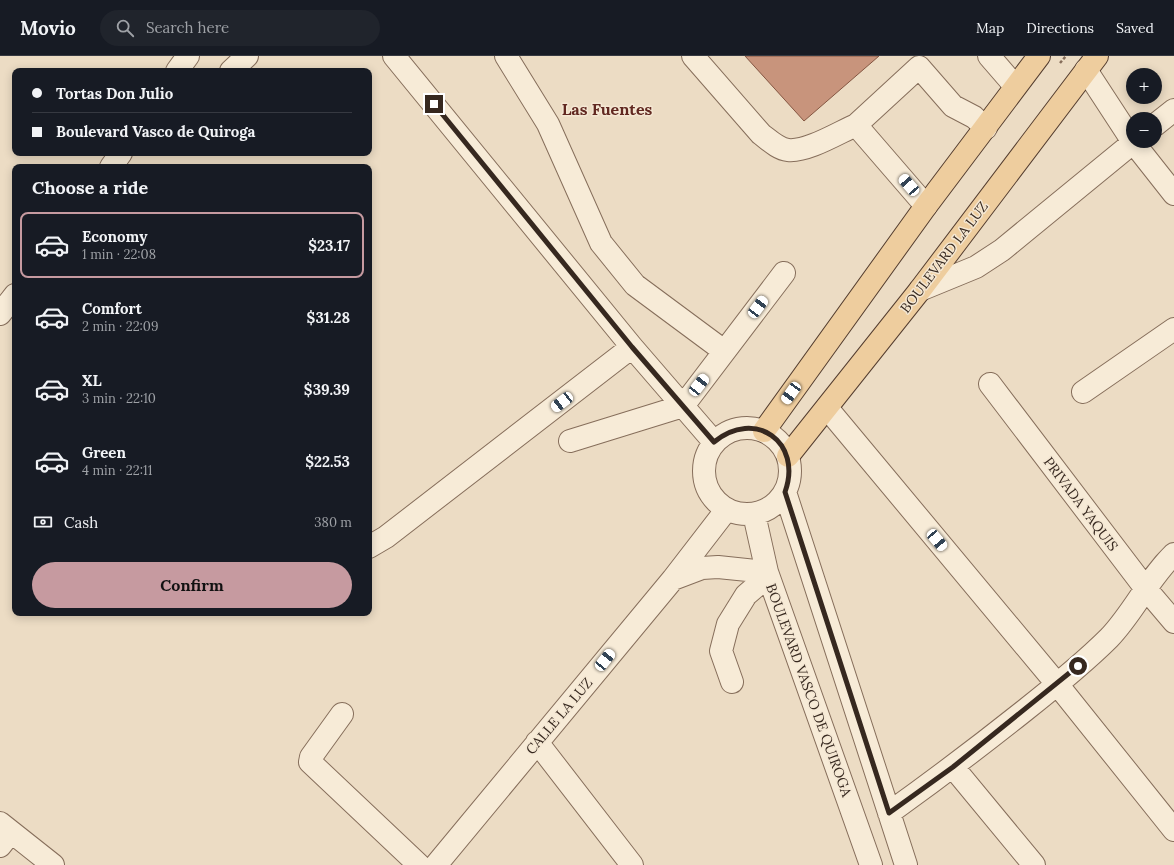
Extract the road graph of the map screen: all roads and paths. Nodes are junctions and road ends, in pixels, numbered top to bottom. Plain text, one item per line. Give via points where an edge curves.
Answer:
1 (188, 56) edge
2 (247, 56) edge
3 (394, 56) edge
4 (506, 56) edge
5 (693, 56) edge
6 (989, 56) edge
7 (1038, 56) edge
8 (1091, 63) edge
9 (180, 68) edge
10 (234, 68) edge
11 (1015, 86) junction
12 (1174, 110) edge
13 (1162, 119) edge
14 (856, 125) junction
15 (1126, 126) edge
16 (986, 128) junction
17 (1126, 148) edge
18 (1139, 148) edge
19 (1174, 194) edge
20 (926, 206) junction
21 (784, 273) dead end
22 (920, 290) junction
23 (12, 299) edge
24 (0, 314) edge
25 (1174, 329) edge
26 (632, 347) junction
27 (724, 351) junction
28 (990, 384) dead end
29 (1083, 392) dead end
30 (683, 406) junction
31 (827, 408) junction
32 (764, 431) junction
33 (570, 440) dead end
34 (714, 442) junction
35 (788, 456) junction
36 (785, 492) junction
37 (727, 509) junction
38 (754, 514) junction
39 (372, 545) edge
40 (1174, 554) edge
41 (768, 574) junction
42 (673, 578) junction
43 (1146, 589) junction
44 (1174, 622) edge
45 (732, 682) dead end
46 (1057, 684) junction
47 (342, 714) dead end
48 (537, 742) junction
49 (953, 767) junction
50 (889, 813) junction
51 (1174, 830) edge
52 (4, 834) edge
53 (53, 865) edge
54 (419, 865) edge
55 (436, 865) edge
56 (632, 865) edge
57 (871, 865) edge
58 (906, 865) edge
59 (1034, 865) edge

1 - 9 street
2 - 10 street
3 - 26 street
4 - 27 street via 548,124 601,243 635,285
5 - 14 street via 762,134 775,145 788,150 801,150
6 - 11 street
7 - 11 main road
8 - 15 street
8 - 22 main road, BOULEVARD LA LUZ
11 - 16 main road
12 - 13 street
14 - 16 street via 919,67 953,106 974,117
14 - 20 street
16 - 20 main road
17 - 22 street via 1002,250 976,267
18 - 19 street
20 - 32 main road
21 - 27 street
22 - 31 main road, BOULEVARD LA LUZ
23 - 24 street
25 - 29 street
26 - 30 street
26 - 39 street
27 - 30 street
28 - 43 street, PRIVADA YAQUIS
30 - 33 street
30 - 34 street
31 - 35 main road, BOULEVARD LA LUZ
31 - 46 street
32 - 34 street via 737,428
32 - 35 street via 778,441
34 - 37 street via 706,456 706,486 714,500
35 - 36 street via 789,480
36 - 38 street via 777,502
36 - 50 street
37 - 38 street via 740,514
37 - 42 street, CALLE LA LUZ
38 - 41 street, BOULEVARD VASCO DE QUIROGA
40 - 43 street via 1163,564
41 - 42 street via 702,568
41 - 45 street via 746,594 728,624 721,651
41 - 57 street, BOULEVARD VASCO DE QUIROGA
42 - 48 street, CALLE LA LUZ
43 - 44 street, PRIVADA YAQUIS
43 - 46 street via 1130,614 1109,638
46 - 49 street
46 - 51 street
47 - 54 street via 310,762
48 - 55 street, CALLE LA LUZ
48 - 56 street
49 - 50 street
49 - 59 street
50 - 58 street
52 - 53 street

